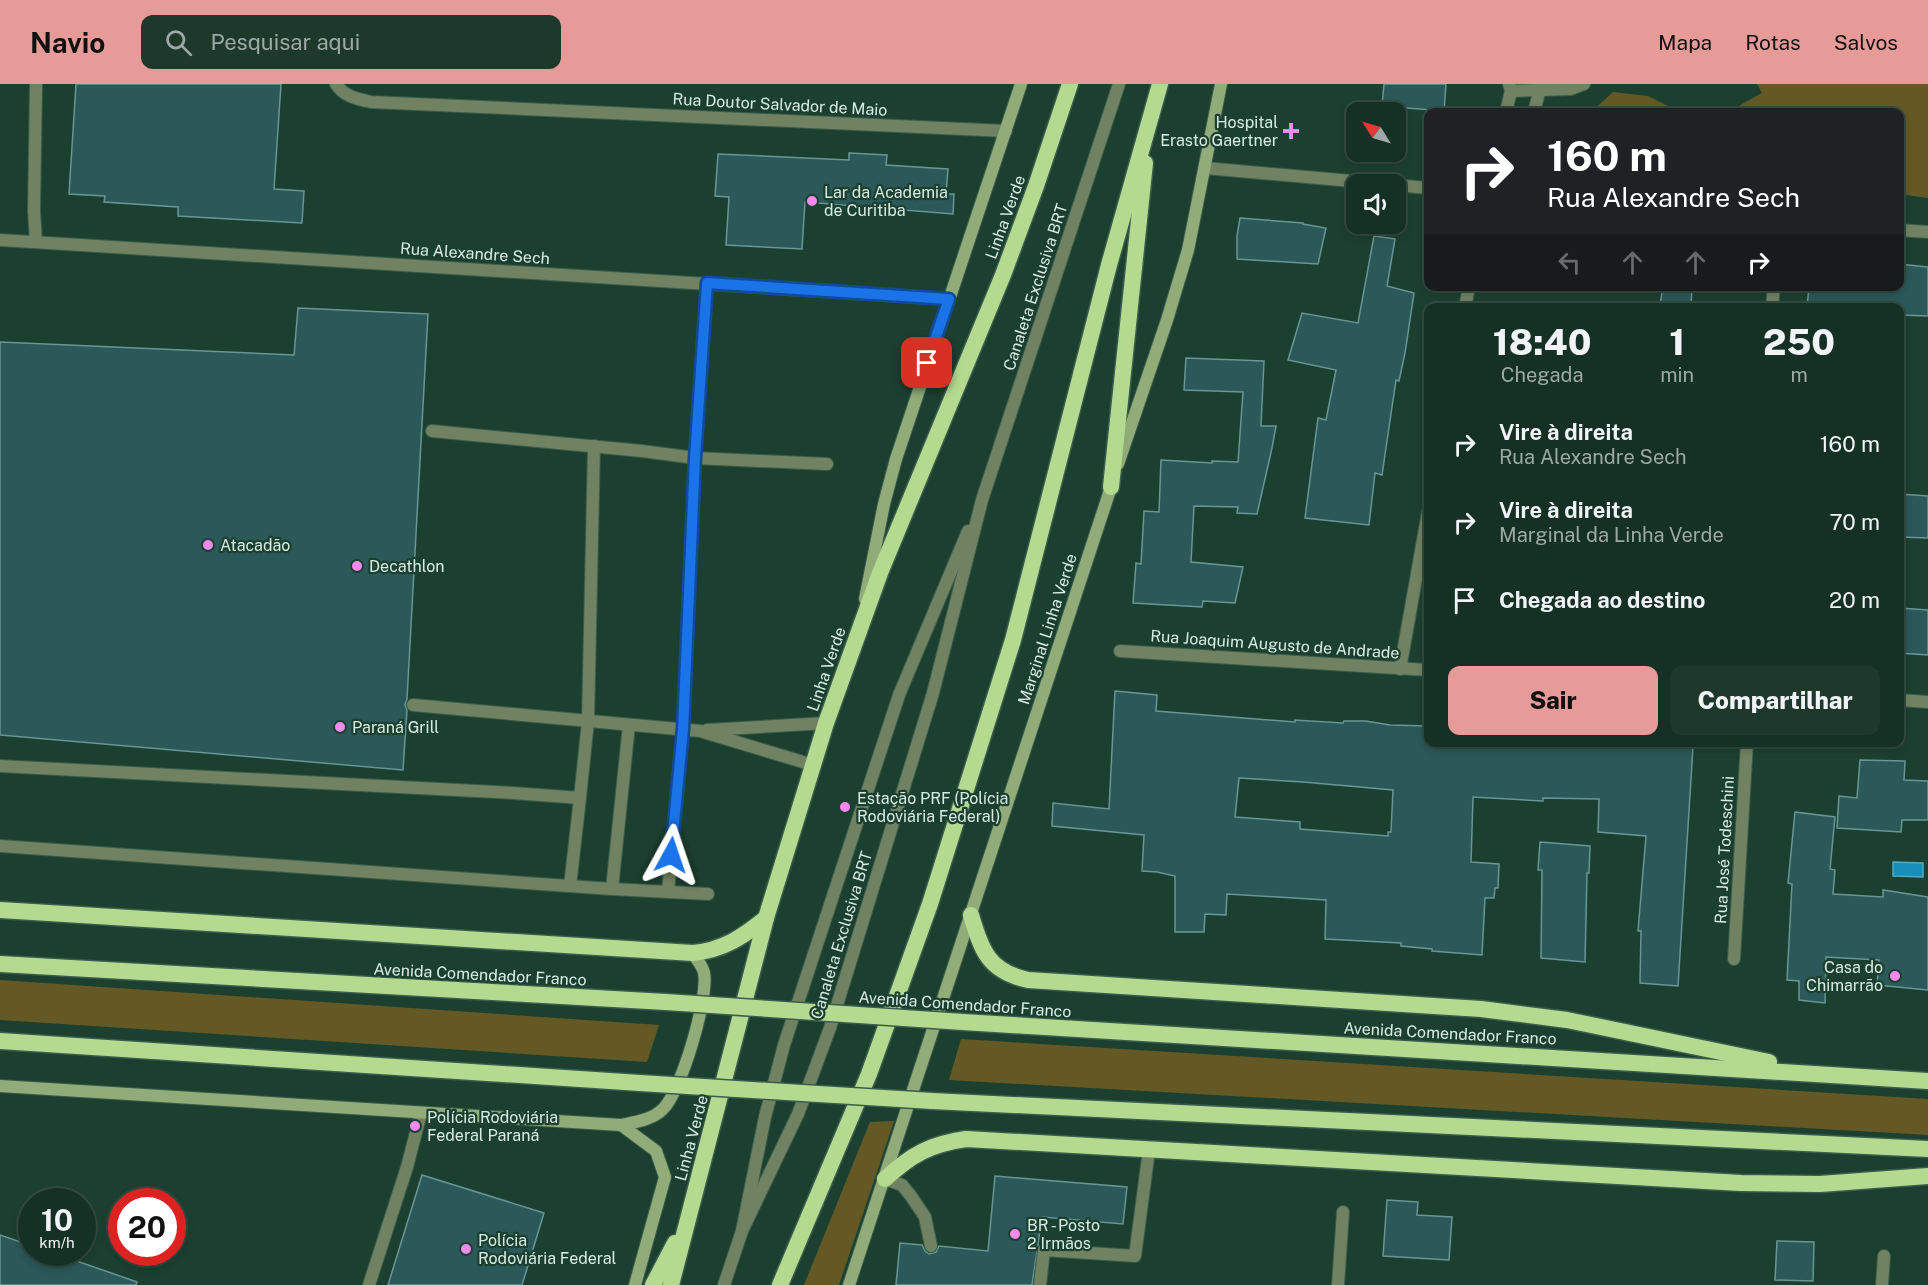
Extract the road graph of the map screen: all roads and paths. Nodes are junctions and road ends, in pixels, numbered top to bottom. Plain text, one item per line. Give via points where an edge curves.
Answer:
1 (36, 84) edge
2 (1022, 84) edge
3 (1070, 84) edge
4 (1119, 84) edge
5 (1160, 84) edge
6 (1221, 84) edge
7 (1584, 84) edge
8 (337, 87) edge
9 (1510, 88) edge
10 (1540, 88) edge
11 (1507, 108) edge
12 (1535, 108) edge
13 (1150, 119) junction
14 (1006, 131) junction
15 (1205, 168) junction
16 (1346, 181) edge
17 (1406, 186) edge
18 (1424, 188) edge
19 (1904, 230) edge
20 (1928, 232) edge
21 (0, 240) edge
22 (36, 242) junction
23 (707, 283) junction
24 (949, 299) junction
25 (432, 431) dead end
26 (594, 446) junction
27 (695, 458) junction
28 (827, 464) dead end
29 (1111, 487) junction
30 (982, 500) junction
31 (1423, 571) edge
32 (857, 634) junction
33 (1120, 651) dead end
34 (1400, 669) junction
35 (1424, 670) edge
36 (1904, 700) edge
37 (1928, 702) edge
38 (413, 705) dead end
39 (588, 721) junction
40 (826, 723) junction
41 (629, 725) junction
42 (683, 729) junction
43 (700, 731) junction
44 (1747, 747) edge
45 (813, 765) junction
46 (0, 766) edge
47 (580, 798) junction
48 (0, 846) edge
49 (570, 886) junction
50 (612, 889) junction
51 (668, 892) junction
52 (708, 894) dead end
53 (0, 910) edge
54 (971, 915) junction
55 (766, 918) junction
56 (693, 953) junction
57 (1734, 959) dead end
58 (0, 964) edge
59 (0, 1041) edge
60 (1829, 1075) junction
61 (1928, 1081) edge
62 (0, 1086) edge
63 (421, 1113) junction
64 (621, 1125) junction
65 (1928, 1149) edge
66 (1149, 1150) junction
67 (1928, 1176) edge
68 (885, 1179) junction
69 (1343, 1212) dead end
70 (689, 1218) junction
71 (742, 1232) junction
72 (931, 1246) dead end
73 (1884, 1256) dead end
74 (369, 1285) edge
75 (635, 1285) edge
76 (653, 1285) edge
77 (671, 1285) edge
78 (724, 1285) edge
79 (780, 1285) edge
80 (849, 1285) edge
81 (1040, 1285) edge
82 (1338, 1285) edge
83 (1882, 1285) edge

1 - 22 street
2 - 14 main road
3 - 32 highway, Linha Verde via 1003,275
4 - 30 street, Canaleta Exclusiva BRT
5 - 13 highway
6 - 15 main road, Marginal Linha Verde
7 - 10 street via 1571,89
8 - 14 street, Rua Doutor Salvador de Maio via 354,98 371,102
9 - 10 street
9 - 11 street
10 - 12 street
13 - 29 highway
13 - 79 highway via 1016,629 930,904 869,1074
14 - 24 main road
15 - 16 street
15 - 29 main road, Marginal Linha Verde via 1179,282
17 - 18 street
19 - 20 street
21 - 22 street, Rua Alexandre Sech
22 - 23 street, Rua Alexandre Sech
23 - 24 street, Rua Alexandre Sech
23 - 27 street
24 - 32 main road via 896,459
25 - 26 street
26 - 27 street
26 - 39 street
27 - 28 street
27 - 42 street
29 - 54 main road, Marginal Linha Verde
30 - 71 street, Canaleta Exclusiva BRT via 933,693 830,1028 798,1114
30 - 71 street, Canaleta Exclusiva BRT via 907,673 859,814 776,1073
31 - 34 street
32 - 40 highway, Linha Verde
33 - 34 street, Rua Joaquim Augusto de Andrade
34 - 35 street, Rua Joaquim Augusto de Andrade
36 - 37 street
38 - 39 street
39 - 41 street
39 - 47 street
40 - 43 street
40 - 45 highway, Linha Verde
41 - 42 street
41 - 50 street
42 - 43 street
42 - 51 street
43 - 45 street
44 - 57 street, Rua José Todeschini
45 - 55 highway, Linha Verde
46 - 47 street
47 - 49 street
48 - 49 street
49 - 50 street
50 - 51 street
51 - 52 street
53 - 56 highway
54 - 60 highway via 981,945 992,962 1012,976 1028,980 1443,1005 1529,1014
54 - 68 main road, Marginal Linha Verde
55 - 56 highway via 739,940
55 - 70 highway, Linha Verde
56 - 64 main road via 704,971 705,981 681,1078 659,1113
58 - 60 highway, Avenida Comendador Franco, bridge
59 - 65 highway, bridge via 932,1101
60 - 61 highway, Avenida Comendador Franco
62 - 63 main road
63 - 64 main road
63 - 74 street
64 - 75 main road via 656,1151 665,1178
66 - 67 highway via 1742,1184 1820,1184
66 - 68 highway via 966,1139 926,1149
66 - 81 street via 1135,1256 1044,1250
68 - 72 street via 902,1185 911,1196 925,1217
68 - 80 main road, Marginal Linha Verde
69 - 82 street
70 - 76 highway
70 - 77 highway, Linha Verde
71 - 78 street, Canaleta Exclusiva BRT
73 - 83 street

